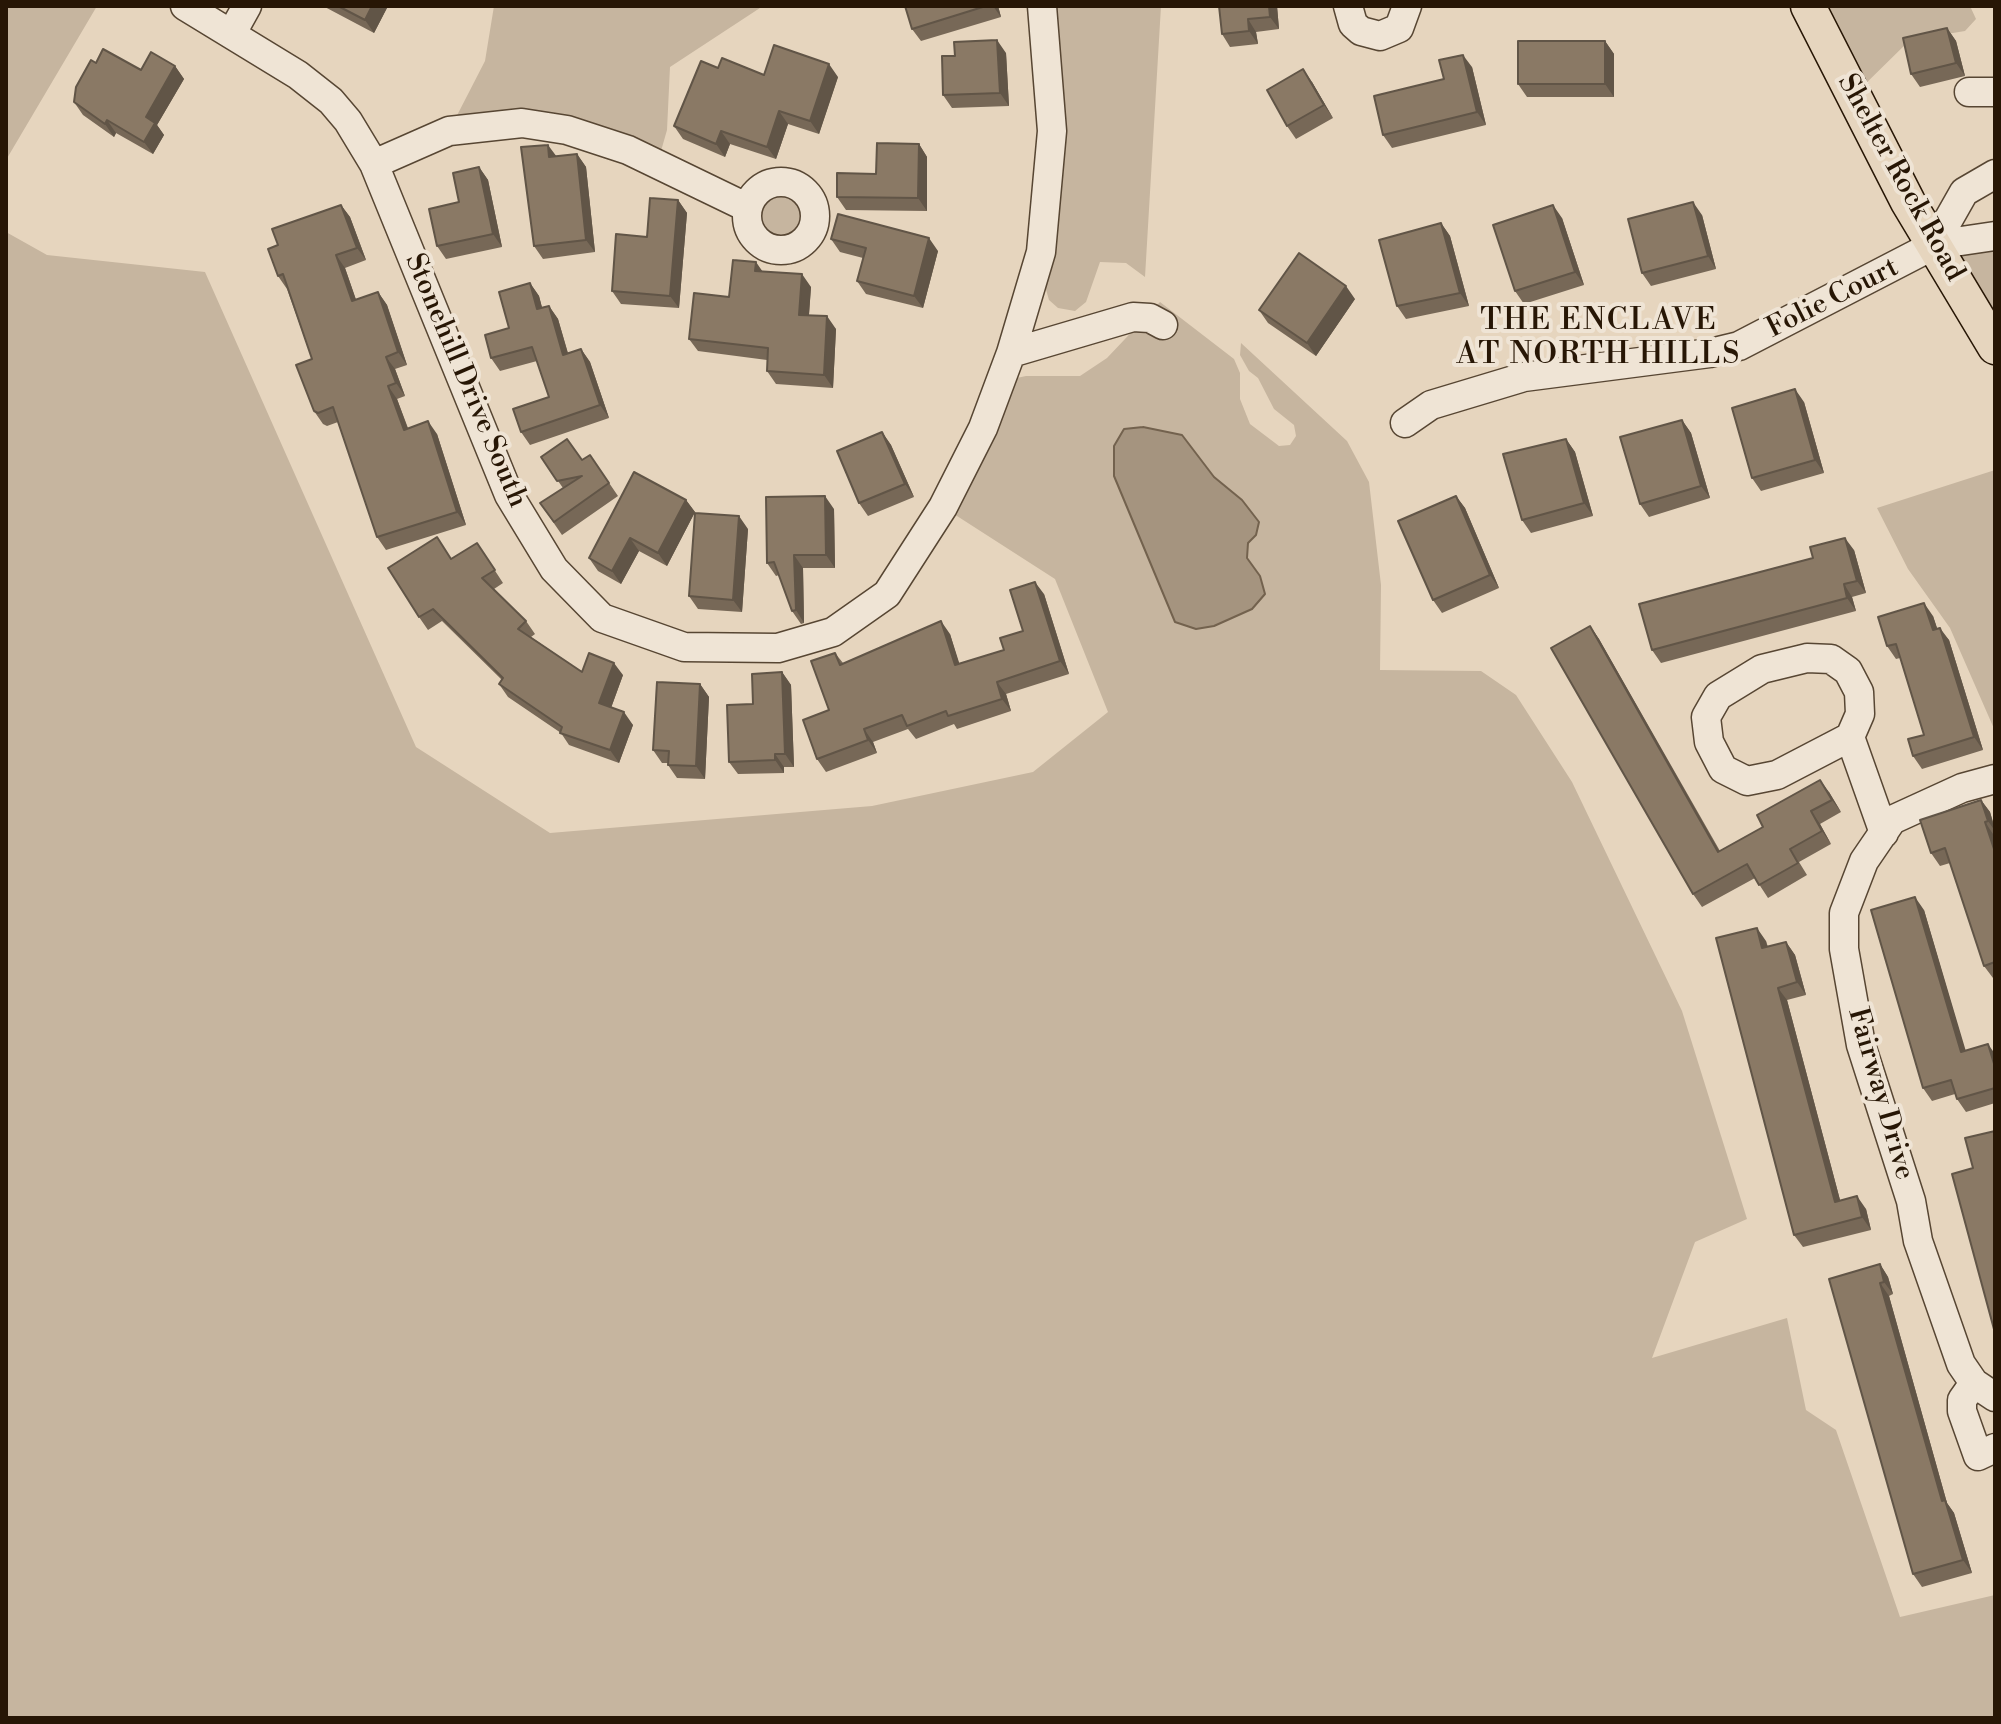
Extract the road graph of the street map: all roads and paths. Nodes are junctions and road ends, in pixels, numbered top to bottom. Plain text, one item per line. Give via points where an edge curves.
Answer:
1 (185, 6) edge
2 (247, 6) edge
3 (1042, 6) edge
4 (1348, 6) edge
5 (1407, 6) edge
6 (1808, 6) edge
7 (232, 33) junction
8 (374, 164) junction
9 (1995, 174) edge
10 (748, 208) dead end
11 (1995, 236) edge
12 (1934, 245) junction
13 (1163, 325) dead end
14 (1995, 347) edge
15 (1011, 353) junction
16 (1405, 423) dead end
17 (1850, 737) junction
18 (1995, 779) edge
19 (1884, 833) junction
20 (1984, 1390) edge
21 (1995, 1448) edge

1 - 7 street, Stonehill Drive South
2 - 7 street
3 - 15 street, Stonehill Drive South via 1052,131 1041,252
4 - 5 street via 1353,24 1380,36 1399,28
6 - 12 main road, Shelter Rock Road
7 - 8 street, Stonehill Drive South via 331,101
8 - 10 street via 449,131 522,123 567,130 628,150
8 - 15 street, Stonehill Drive South via 509,495 554,569 602,618 684,647 778,648 833,632 887,594 943,507 983,428
9 - 12 street via 1964,192
11 - 12 street
12 - 14 main road, Shelter Rock Road
12 - 16 street, Folie Court via 1739,346 1524,377 1431,405
13 - 15 street via 1133,317
17 - 17 street via 1860,714 1859,692 1848,671 1831,659 1807,658 1762,669 1718,696 1706,717 1709,742 1723,769 1747,781 1777,775
17 - 19 street
18 - 19 street, Fairway Drive via 1892,820
19 - 20 street, Fairway Drive via 1852,885 1844,913 1844,949 1863,1056 1951,1342
20 - 21 street, Fairway Drive via 1962,1400 1962,1411 1978,1456

